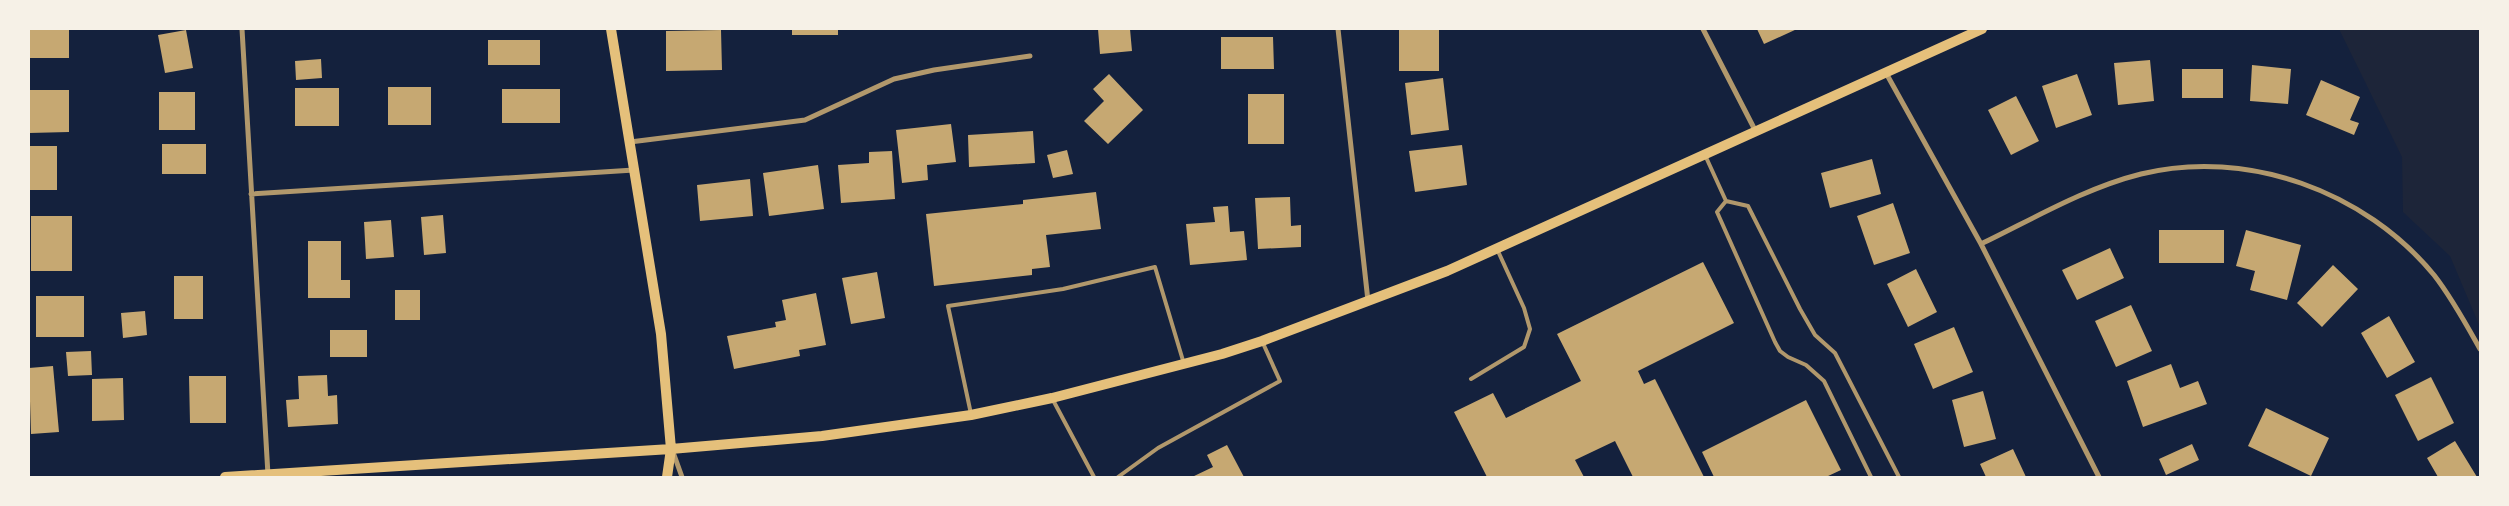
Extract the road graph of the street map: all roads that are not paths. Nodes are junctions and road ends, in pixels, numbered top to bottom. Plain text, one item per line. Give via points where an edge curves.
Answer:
1 (242, 29) edge
2 (611, 29) edge
3 (1338, 29) edge
4 (1702, 29) edge
5 (1982, 29) edge
6 (1030, 56) dead end
7 (1886, 73) junction
8 (1756, 132) junction
9 (629, 142) junction
10 (1705, 155) junction
11 (634, 170) junction
12 (251, 194) junction
13 (1726, 201) junction
14 (1981, 244) junction
15 (1497, 248) junction
16 (1368, 301) junction
17 (1262, 341) junction
18 (2480, 349) edge
19 (1184, 364) junction
20 (1471, 379) dead end
21 (1052, 398) junction
22 (971, 414) junction
23 (671, 449) junction
24 (268, 476) edge
25 (225, 477) edge
26 (667, 477) edge
27 (682, 477) edge
28 (1094, 477) edge
29 (1118, 477) edge
30 (1871, 477) edge
31 (1899, 477) edge
32 (2099, 477) edge

1 - 12 street
2 - 9 main road
3 - 16 street
4 - 8 street
5 - 7 main road
6 - 9 street via 894,79 806,120
7 - 8 main road
7 - 14 street
8 - 10 main road
9 - 11 main road
10 - 13 lane
10 - 15 main road
11 - 12 street
11 - 23 main road via 661,334
12 - 24 street
13 - 30 lane via 1717,212 1775,342 1780,351 1806,365 1824,381
13 - 31 lane via 1748,206 1800,309 1815,335 1835,353
14 - 18 street via 2095,189 2142,174 2182,168 2233,168 2287,178 2328,193 2373,218 2410,248 2457,308
14 - 32 street
15 - 16 main road via 1448,271
15 - 20 lane via 1530,329 1524,347
16 - 17 main road
17 - 19 main road
17 - 29 lane via 1280,381 1158,448
19 - 21 main road
19 - 22 lane via 1155,267 1063,289 948,306
21 - 22 main road
21 - 28 lane
22 - 23 main road via 822,436
23 - 24 main road
23 - 26 main road
23 - 27 street
24 - 25 main road

